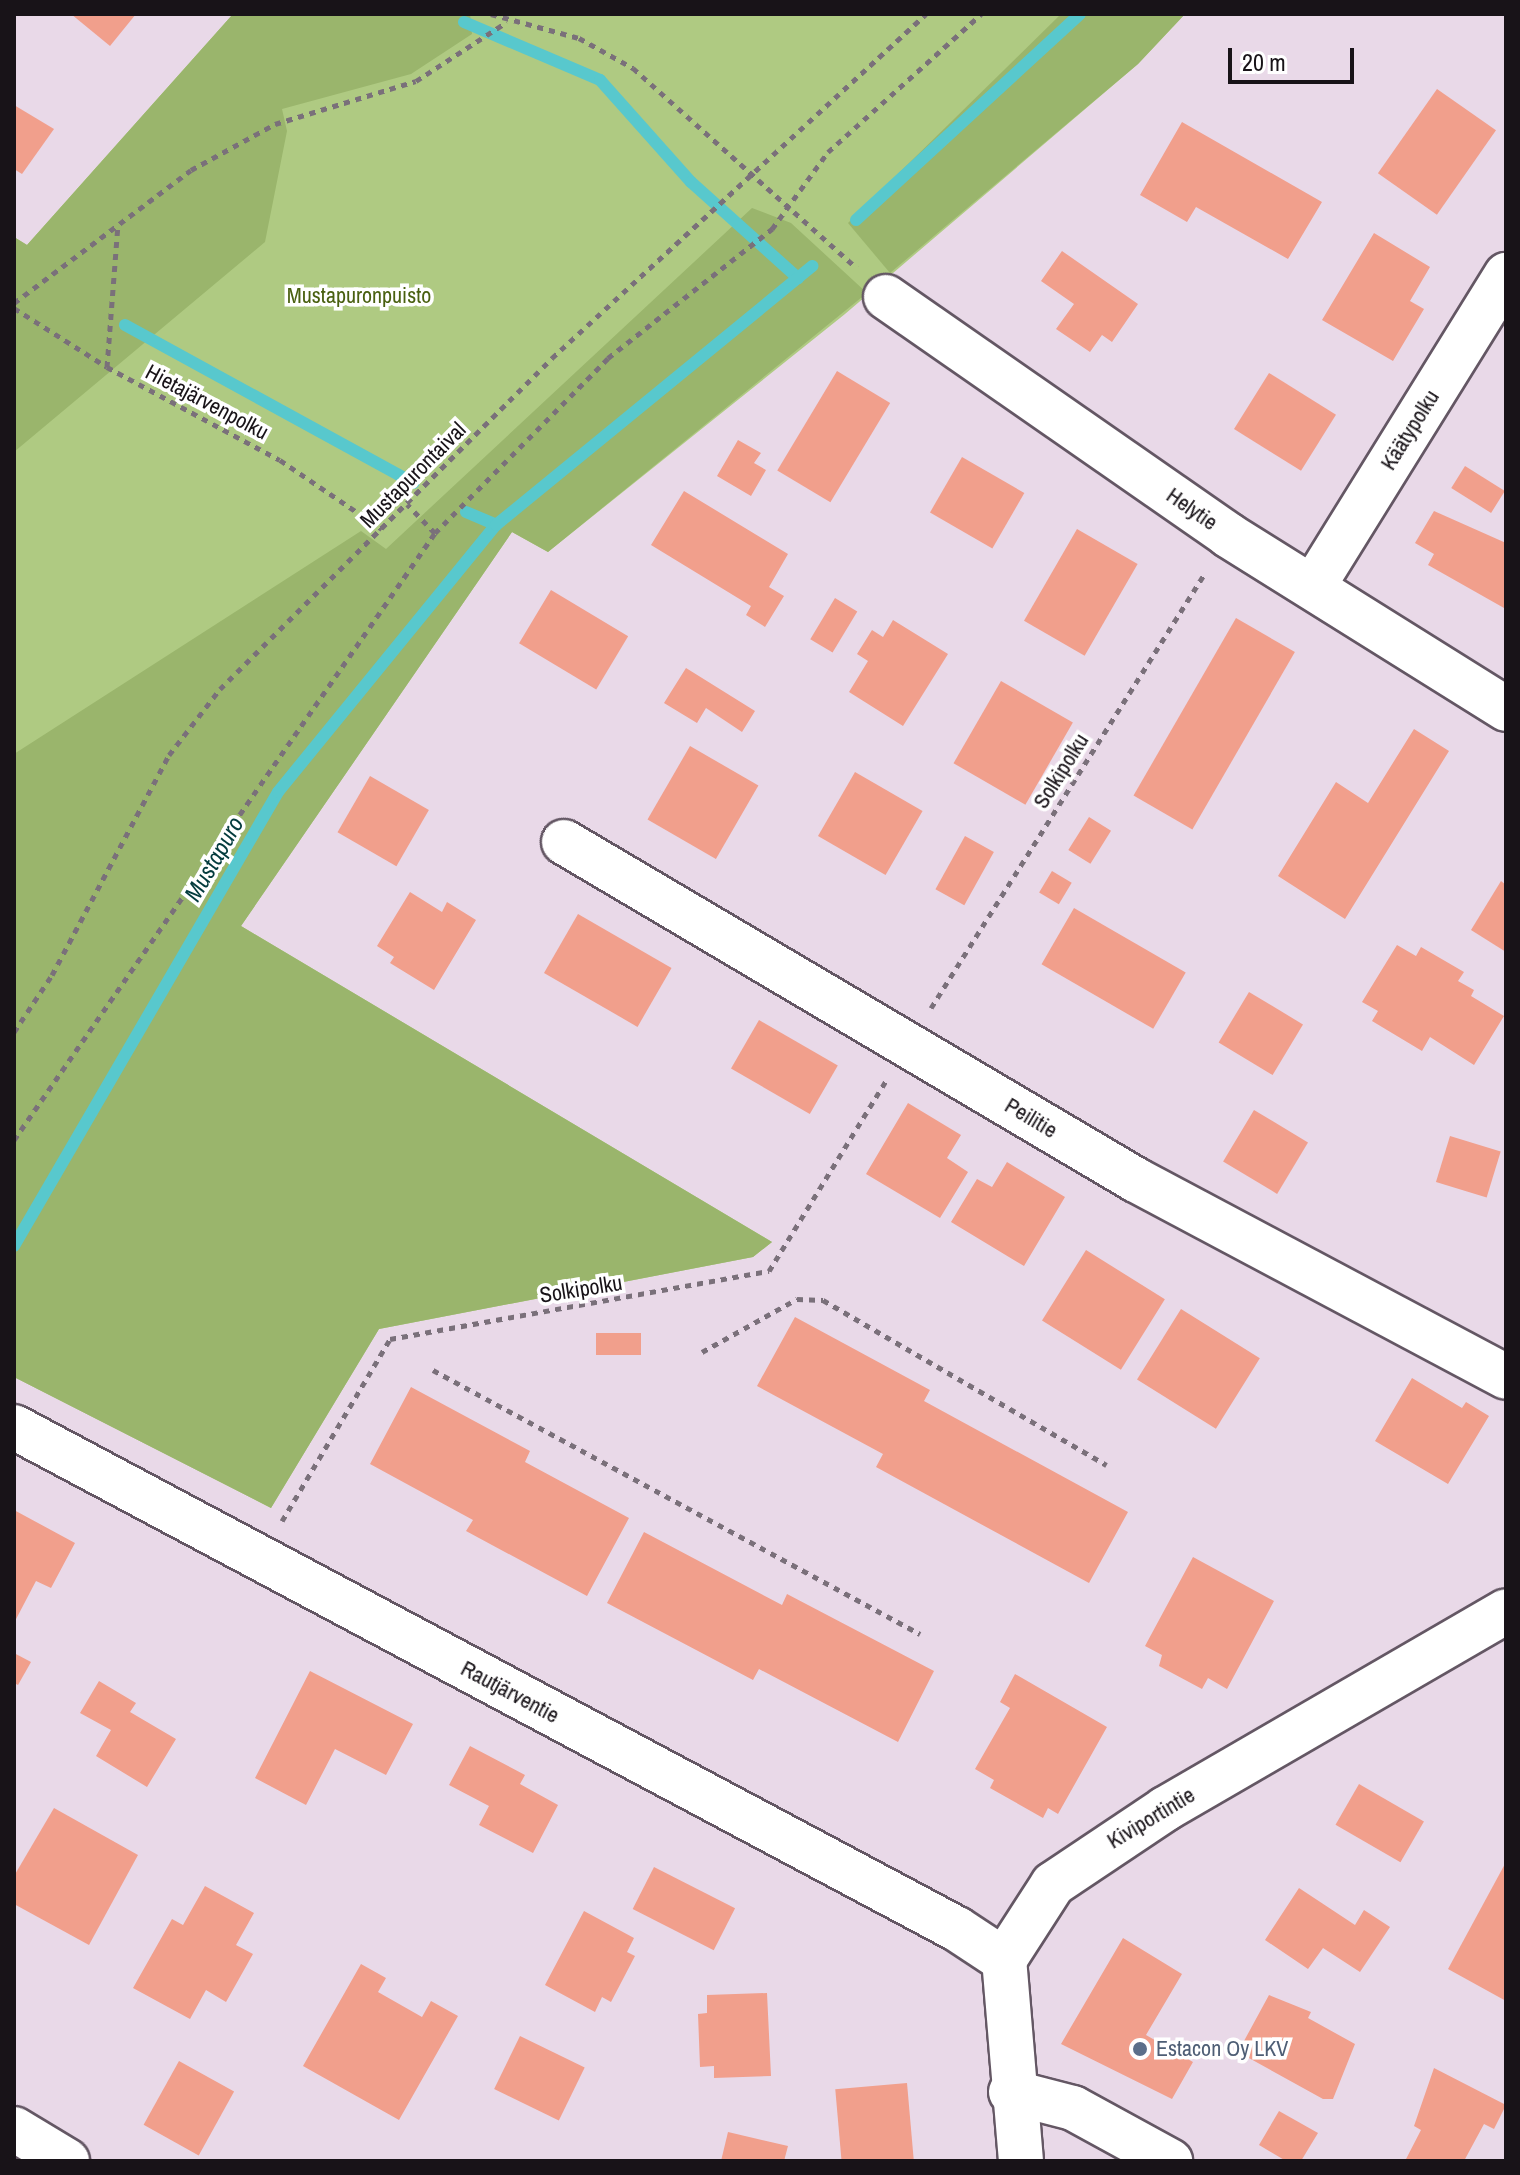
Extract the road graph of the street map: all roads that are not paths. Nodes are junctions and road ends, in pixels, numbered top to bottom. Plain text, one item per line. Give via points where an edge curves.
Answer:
1 (1506, 275) edge
2 (886, 297) road end
3 (1314, 585) junction
4 (1506, 709) edge
5 (564, 842) dead end
6 (1506, 1377) edge
7 (14, 1427) edge
8 (1506, 1611) edge
9 (1004, 1960) junction
10 (1011, 2092) junction
11 (1021, 2161) edge
12 (1170, 2161) edge

1 - 3 street, Käätypolku
2 - 3 street, Helytie via 1228,535
3 - 4 street, Helytie
5 - 6 street, Peilitie via 914,1034 1136,1180
7 - 9 street, Rautjärventie via 957,1929
8 - 9 street, Kiviportintie via 1105,1846 1053,1884
9 - 10 street
10 - 11 street
10 - 12 street via 1073,2108

